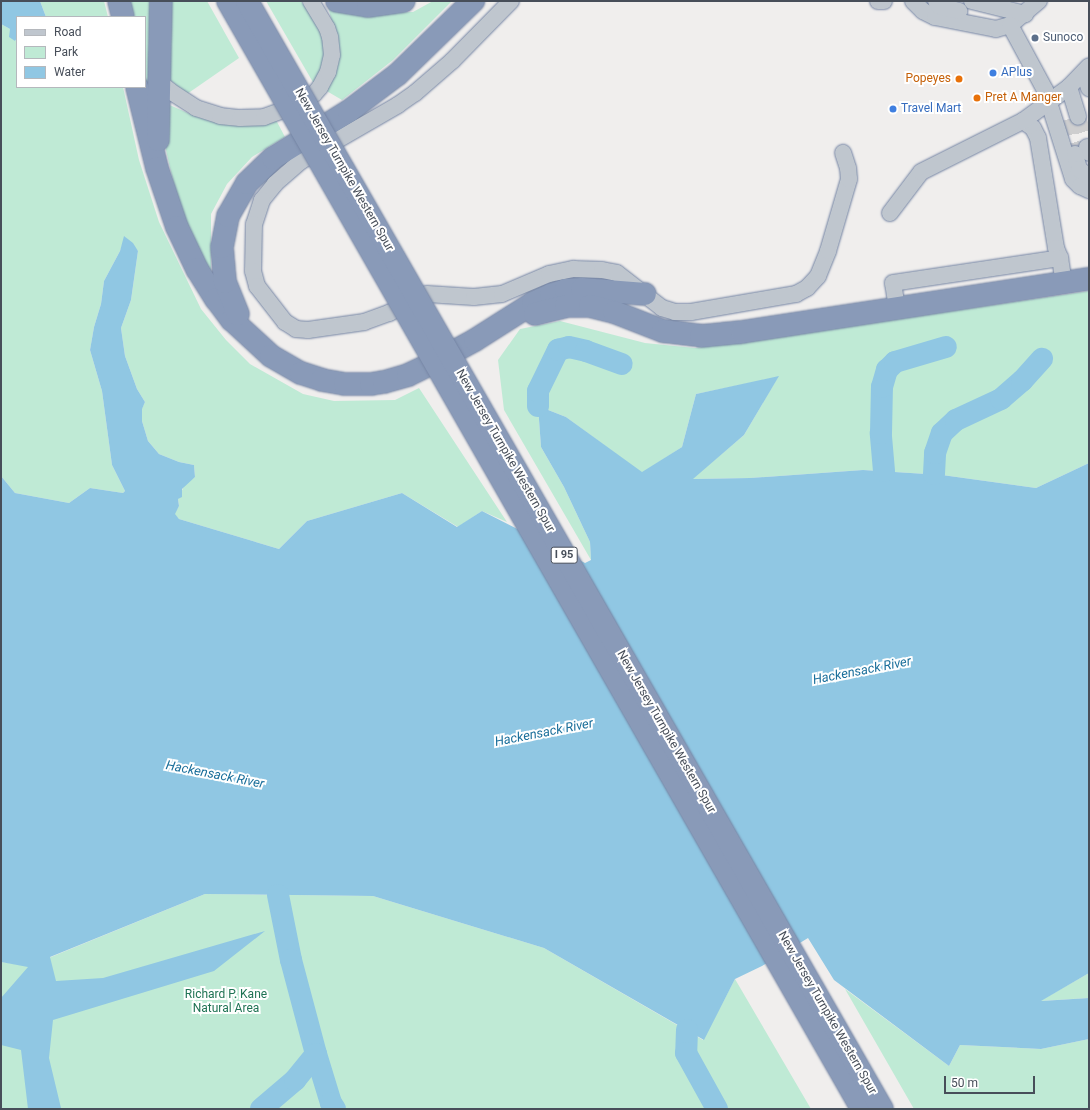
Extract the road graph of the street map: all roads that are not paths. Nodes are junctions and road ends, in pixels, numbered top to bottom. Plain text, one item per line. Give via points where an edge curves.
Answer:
1 (119, 1) edge
2 (161, 1) edge
3 (228, 1) edge
4 (247, 1) edge
5 (311, 1) edge
6 (337, 1) edge
7 (404, 1) edge
8 (473, 1) edge
9 (511, 1) edge
10 (878, 1) edge
11 (884, 1) edge
12 (913, 1) edge
13 (936, 1) edge
14 (972, 1) edge
15 (1024, 11) edge
16 (122, 16) edge
17 (1086, 69) edge
18 (159, 82) junction
19 (137, 88) edge
20 (1089, 88) edge
21 (1059, 95) junction
22 (1071, 118) tunnel mouth
23 (1022, 121) junction
24 (1083, 150) tunnel mouth
25 (843, 153) dead end
26 (1089, 177) edge
27 (1089, 190) edge
28 (168, 200) junction
29 (890, 213) dead end
30 (1060, 258) junction
31 (1089, 279) edge
32 (1064, 282) junction
33 (645, 294) junction
34 (897, 308) junction
35 (253, 339) junction
36 (475, 340) junction
37 (862, 1109) edge
38 (882, 1109) edge

1 - 16 highway
2 - 18 highway
3 - 37 highway, New Jersey Turnpike Western Spur / I 95, bridge
4 - 38 highway, New Jersey Turnpike Western Spur / I 95, bridge
5 - 18 lane via 327,28 332,55 328,72 320,87 297,105 264,117 220,116 196,108
6 - 7 highway via 368,6
8 - 35 highway via 398,74 349,110 272,158 240,193 224,227 222,270 233,304
9 - 33 lane via 457,56 415,93 319,149 275,184 262,200 254,224 252,261 257,286 285,322 302,330 378,318 427,294 474,297 502,294 549,274 573,269 616,273
10 - 11 lane
12 - 15 lane via 929,14 989,28 1002,28
13 - 15 lane via 939,6 998,19
14 - 15 lane
15 - 21 lane via 1040,79
17 - 20 lane
17 - 21 lane
18 - 28 highway via 158,136
19 - 28 highway via 153,157
21 - 22 lane
21 - 23 lane
21 - 27 lane via 1074,179 1080,186
23 - 29 lane via 921,172
23 - 30 lane via 1033,128 1038,138 1056,248
24 - 26 lane via 1079,169
25 - 33 lane via 848,168 848,185 821,270 807,288 789,296 691,312 675,312 662,308
28 - 35 highway via 189,253 206,284 232,320
30 - 32 lane
30 - 34 lane via 893,283
31 - 32 highway
32 - 34 highway
33 - 36 highway via 589,289 559,292 533,303
34 - 36 highway via 701,336 663,331 599,308 566,306 528,316
35 - 36 highway via 271,356 301,373 333,383 358,384 384,382 408,375

